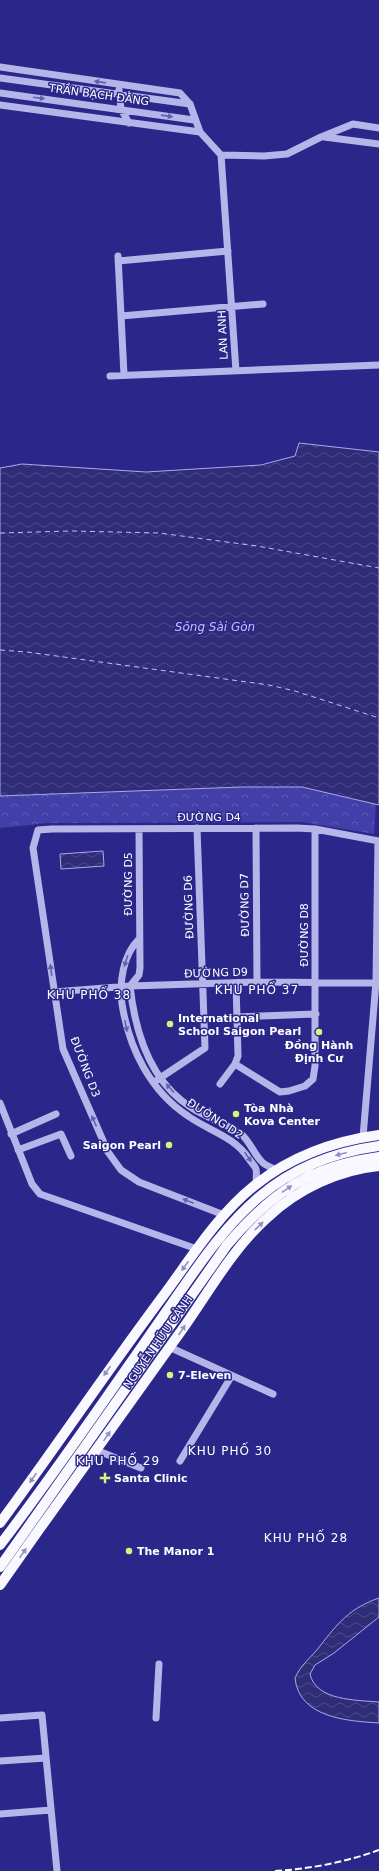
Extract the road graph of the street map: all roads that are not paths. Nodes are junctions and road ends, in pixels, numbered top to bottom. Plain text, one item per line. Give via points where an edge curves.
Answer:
1 (0, 68) edge
2 (0, 78) edge
3 (120, 84) junction
4 (0, 93) edge
5 (118, 93) junction
6 (190, 104) junction
7 (0, 105) edge
8 (121, 109) junction
9 (194, 120) junction
10 (129, 123) junction
11 (379, 128) edge
12 (200, 132) junction
13 (321, 137) junction
14 (379, 144) edge
15 (222, 154) junction
16 (228, 251) junction
17 (263, 304) dead end
18 (232, 305) junction
19 (121, 316) junction
20 (379, 365) edge
21 (236, 371) junction
22 (124, 375) junction
23 (110, 376) dead end
24 (139, 828) junction
25 (197, 828) junction
26 (256, 828) junction
27 (315, 829) junction
28 (38, 830) joint
29 (379, 841) edge
30 (139, 939) junction
31 (378, 948) edge
32 (378, 971) edge
33 (315, 981) junction
34 (257, 982) junction
35 (378, 982) edge
36 (236, 983) junction
37 (202, 985) junction
38 (130, 986) junction
39 (120, 987) junction
40 (54, 992) junction
41 (316, 1014) junction
42 (237, 1017) junction
43 (235, 1064) junction
44 (160, 1078) junction
45 (153, 1082) junction
46 (220, 1084) dead end
47 (0, 1103) edge
48 (56, 1114) dead end
49 (213, 1120) junction
50 (209, 1128) junction
51 (68, 1130) dead end
52 (11, 1134) junction
53 (61, 1134) junction
54 (379, 1135) edge
55 (363, 1137) junction
56 (379, 1146) edge
57 (18, 1150) junction
58 (71, 1156) dead end
59 (379, 1157) edge
60 (379, 1166) edge
61 (277, 1170) junction
62 (256, 1184) junction
63 (224, 1215) junction
64 (197, 1249) junction
65 (209, 1253) junction
66 (221, 1264) junction
67 (169, 1347) junction
68 (231, 1377) junction
69 (274, 1394) dead end
70 (67, 1430) junction
71 (78, 1437) junction
72 (88, 1444) junction
73 (96, 1450) junction
74 (180, 1461) dead end
75 (142, 1468) dead end
76 (0, 1523) edge
77 (0, 1545) edge
78 (0, 1567) edge
79 (0, 1585) edge
80 (159, 1664) dead end
81 (0, 1718) edge
82 (156, 1718) dead end
83 (46, 1758) junction
84 (0, 1762) edge
85 (51, 1810) junction
86 (0, 1814) edge
87 (57, 1871) edge

3 -> 1 street
2 - 5 street, TRẦN BẠCH ĐẰNG
3 - 5 street
3 - 6 street via 180,93
4 -> 8 street, TRẦN BẠCH ĐẰNG
5 - 6 street, TRẦN BẠCH ĐẰNG
5 - 8 street
6 - 9 street
7 - 10 street
8 -> 9 street, TRẦN BẠCH ĐẰNG
8 - 10 street
9 - 12 street
10 - 12 street
11 - 13 street via 352,124
12 - 15 street
13 - 14 street
13 - 15 street via 287,154
15 - 16 street, LAN ANH
16 - 18 street, LAN ANH
16 - 19 street via 118,258
17 - 18 street
18 - 19 street
18 - 21 street, LAN ANH
19 - 22 street
20 - 21 street, LAN ANH
21 - 22 street
22 - 23 street
24 - 25 street, ĐƯỜNG D4
24 - 28 street, ĐƯỜNG D4
24 - 30 street, ĐƯỜNG D5
25 - 26 street, ĐƯỜNG D4
25 - 37 street, ĐƯỜNG D6
26 - 27 street, ĐƯỜNG D4
26 - 34 street, ĐƯỜNG D7
27 - 29 street, ĐƯỜNG D4
27 - 33 street, ĐƯỜNG D8
40 -> 28 street, ĐƯỜNG D3 via 33,848
29 - 31 street
30 - 38 street, ĐƯỜNG D5 via 139,975
30 -> 39 street via 126,961
31 - 32 street
32 - 35 street
33 - 34 street, ĐƯỜNG D9
33 - 35 street, ĐƯỜNG D9
33 - 41 street, ĐƯỜNG D8
34 - 36 street, ĐƯỜNG D9
35 - 55 street
36 - 37 street, ĐƯỜNG D9
36 - 42 street
37 - 38 street, ĐƯỜNG D9
37 - 44 street, ĐƯỜNG D6 via 205,1048
38 - 39 street, ĐƯỜNG D9
38 - 44 street, ĐƯỜNG D2 via 138,1033 144,1050
39 - 40 street, ĐƯỜNG D9
39 -> 45 street, ĐƯỜNG D2 via 128,1036
63 -> 40 street, ĐƯỜNG D3 via 140,1182 121,1170 114,1162 64,1049
41 - 42 street
41 - 43 street, ĐƯỜNG D8 via 315,1066 313,1080 310,1083 280,1092
42 - 43 street via 238,1056
43 - 46 street
44 - 45 street
49 -> 44 street, ĐƯỜNG D2 via 190,1107
45 - 50 street, ĐƯỜNG D2 via 188,1116
47 - 52 street
48 - 52 street
49 - 50 street
49 - 61 street, ĐƯỜNG D2 via 241,1134 263,1162
50 -> 62 street, ĐƯỜNG D2 via 234,1142 245,1153 256,1169
51 - 53 street
52 - 57 street
53 - 57 street
53 - 58 street
54 - 55 main road, NGUYỄN HỮU CẢNH
55 - 61 main road, NGUYỄN HỮU CẢNH via 324,1148
56 -> 65 main road, NGUYỄN HỮU CẢNH via 323,1159 292,1174 244,1211
57 - 64 street via 32,1184 40,1194
66 -> 59 main road via 249,1219 290,1186 342,1164
66 -> 60 main road, NGUYỄN HỮU CẢNH via 255,1229 292,1198 343,1174
61 - 62 main road, NGUYỄN HỮU CẢNH
62 - 63 main road, NGUYỄN HỮU CẢNH
63 - 64 main road, NGUYỄN HỮU CẢNH
64 - 65 main road
64 -> 70 main road, NGUYỄN HỮU CẢNH
65 - 71 main road, NGUYỄN HỮU CẢNH
67 -> 66 main road, NGUYỄN HỮU CẢNH
66 - 72 main road, NGUYỄN HỮU CẢNH via 188,1301
67 - 68 street
73 -> 67 main road, NGUYỄN HỮU CẢNH
68 - 69 street
68 - 74 street
70 - 71 main road
70 -> 76 main road, NGUYỄN HỮU CẢNH
71 - 72 main road
71 - 77 main road, NGUYỄN HỮU CẢNH
72 - 73 main road
72 - 78 main road, NGUYỄN HỮU CẢNH
73 - 75 street
79 -> 73 main road, NGUYỄN HỮU CẢNH
80 - 82 street
81 - 83 street via 42,1715
83 - 84 street
83 - 85 street
85 - 86 street
85 - 87 street

